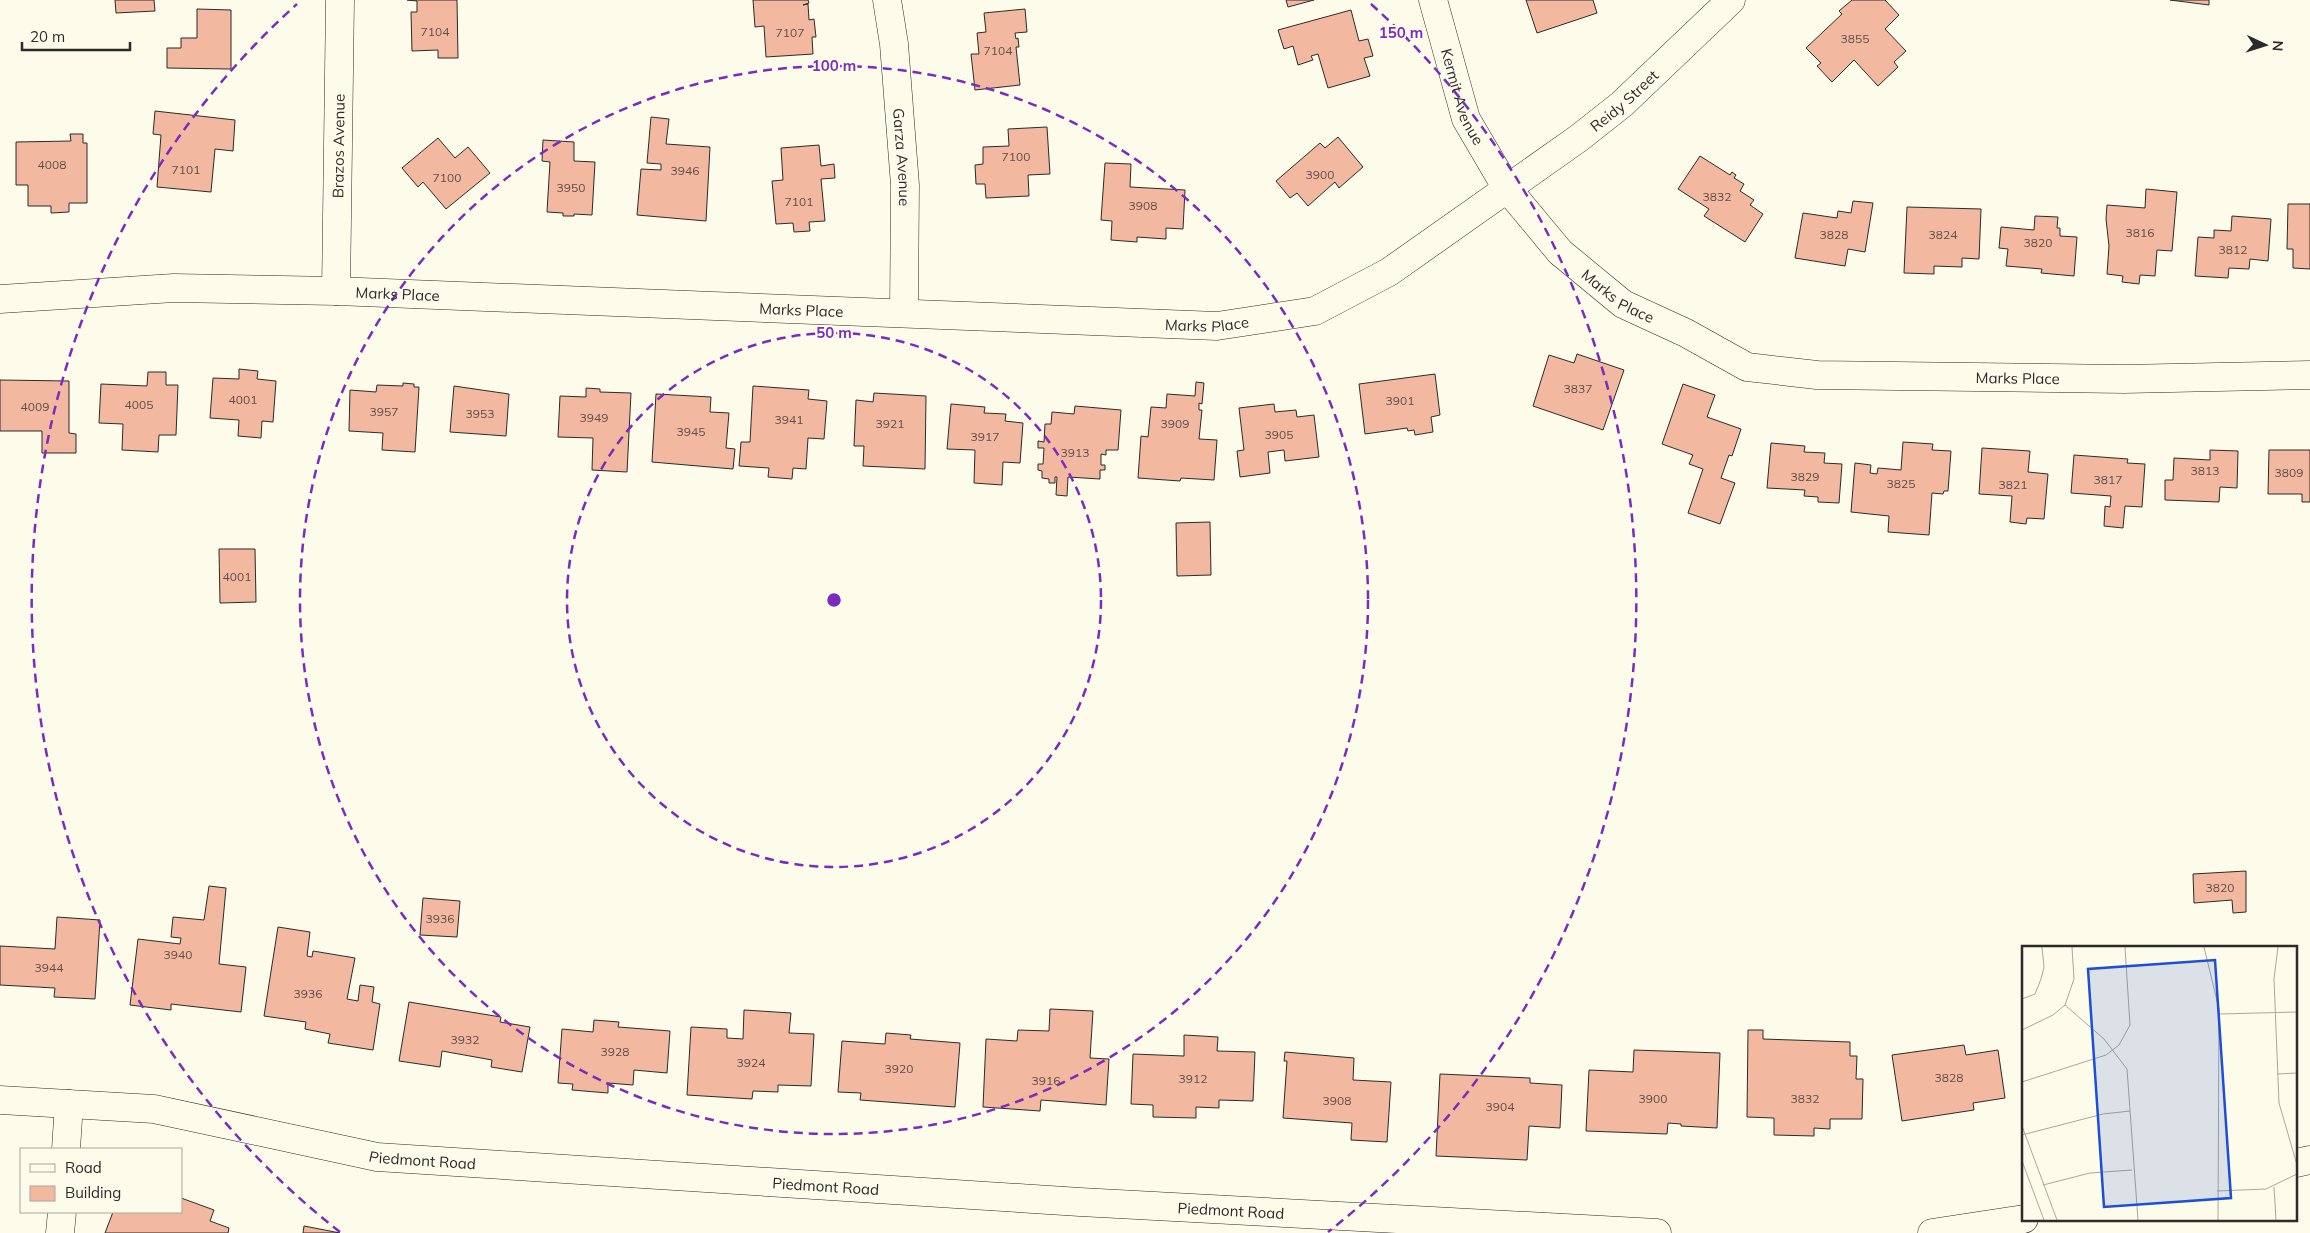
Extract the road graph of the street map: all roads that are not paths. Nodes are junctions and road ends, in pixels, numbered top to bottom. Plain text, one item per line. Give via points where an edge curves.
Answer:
1 (340, 0) edge
2 (887, 0) edge
3 (1434, 0) edge
4 (1731, 0) edge
5 (1506, 187) junction
6 (336, 291) junction
7 (0, 299) edge
8 (904, 314) junction
9 (2310, 375) edge
10 (0, 1100) edge
11 (69, 1104) junction
12 (66, 1148) edge
13 (62, 1213) edge
14 (2022, 1219) edge
15 (60, 1233) edge
16 (1656, 1233) edge
17 (1932, 1233) edge

1 - 6 street, Brazos Avenue
2 - 8 street, Garza Avenue via 894,44 905,186
3 - 5 street, Kermit Avenue via 1466,119
4 - 5 street, Reidy Street via 1622,104 1579,138
5 - 8 street, Marks Place via 1389,272 1315,310 1217,326
5 - 9 street, Marks Place via 1560,252 1623,304 1686,333 1747,367 1818,375 2124,379
6 - 7 street, Marks Place via 174,288
6 - 8 street, Marks Place
10 - 11 street, Piedmont Road
11 - 12 street
11 - 16 street, Piedmont Road via 154,1109 378,1156 1090,1202
13 - 15 street
14 - 17 street

